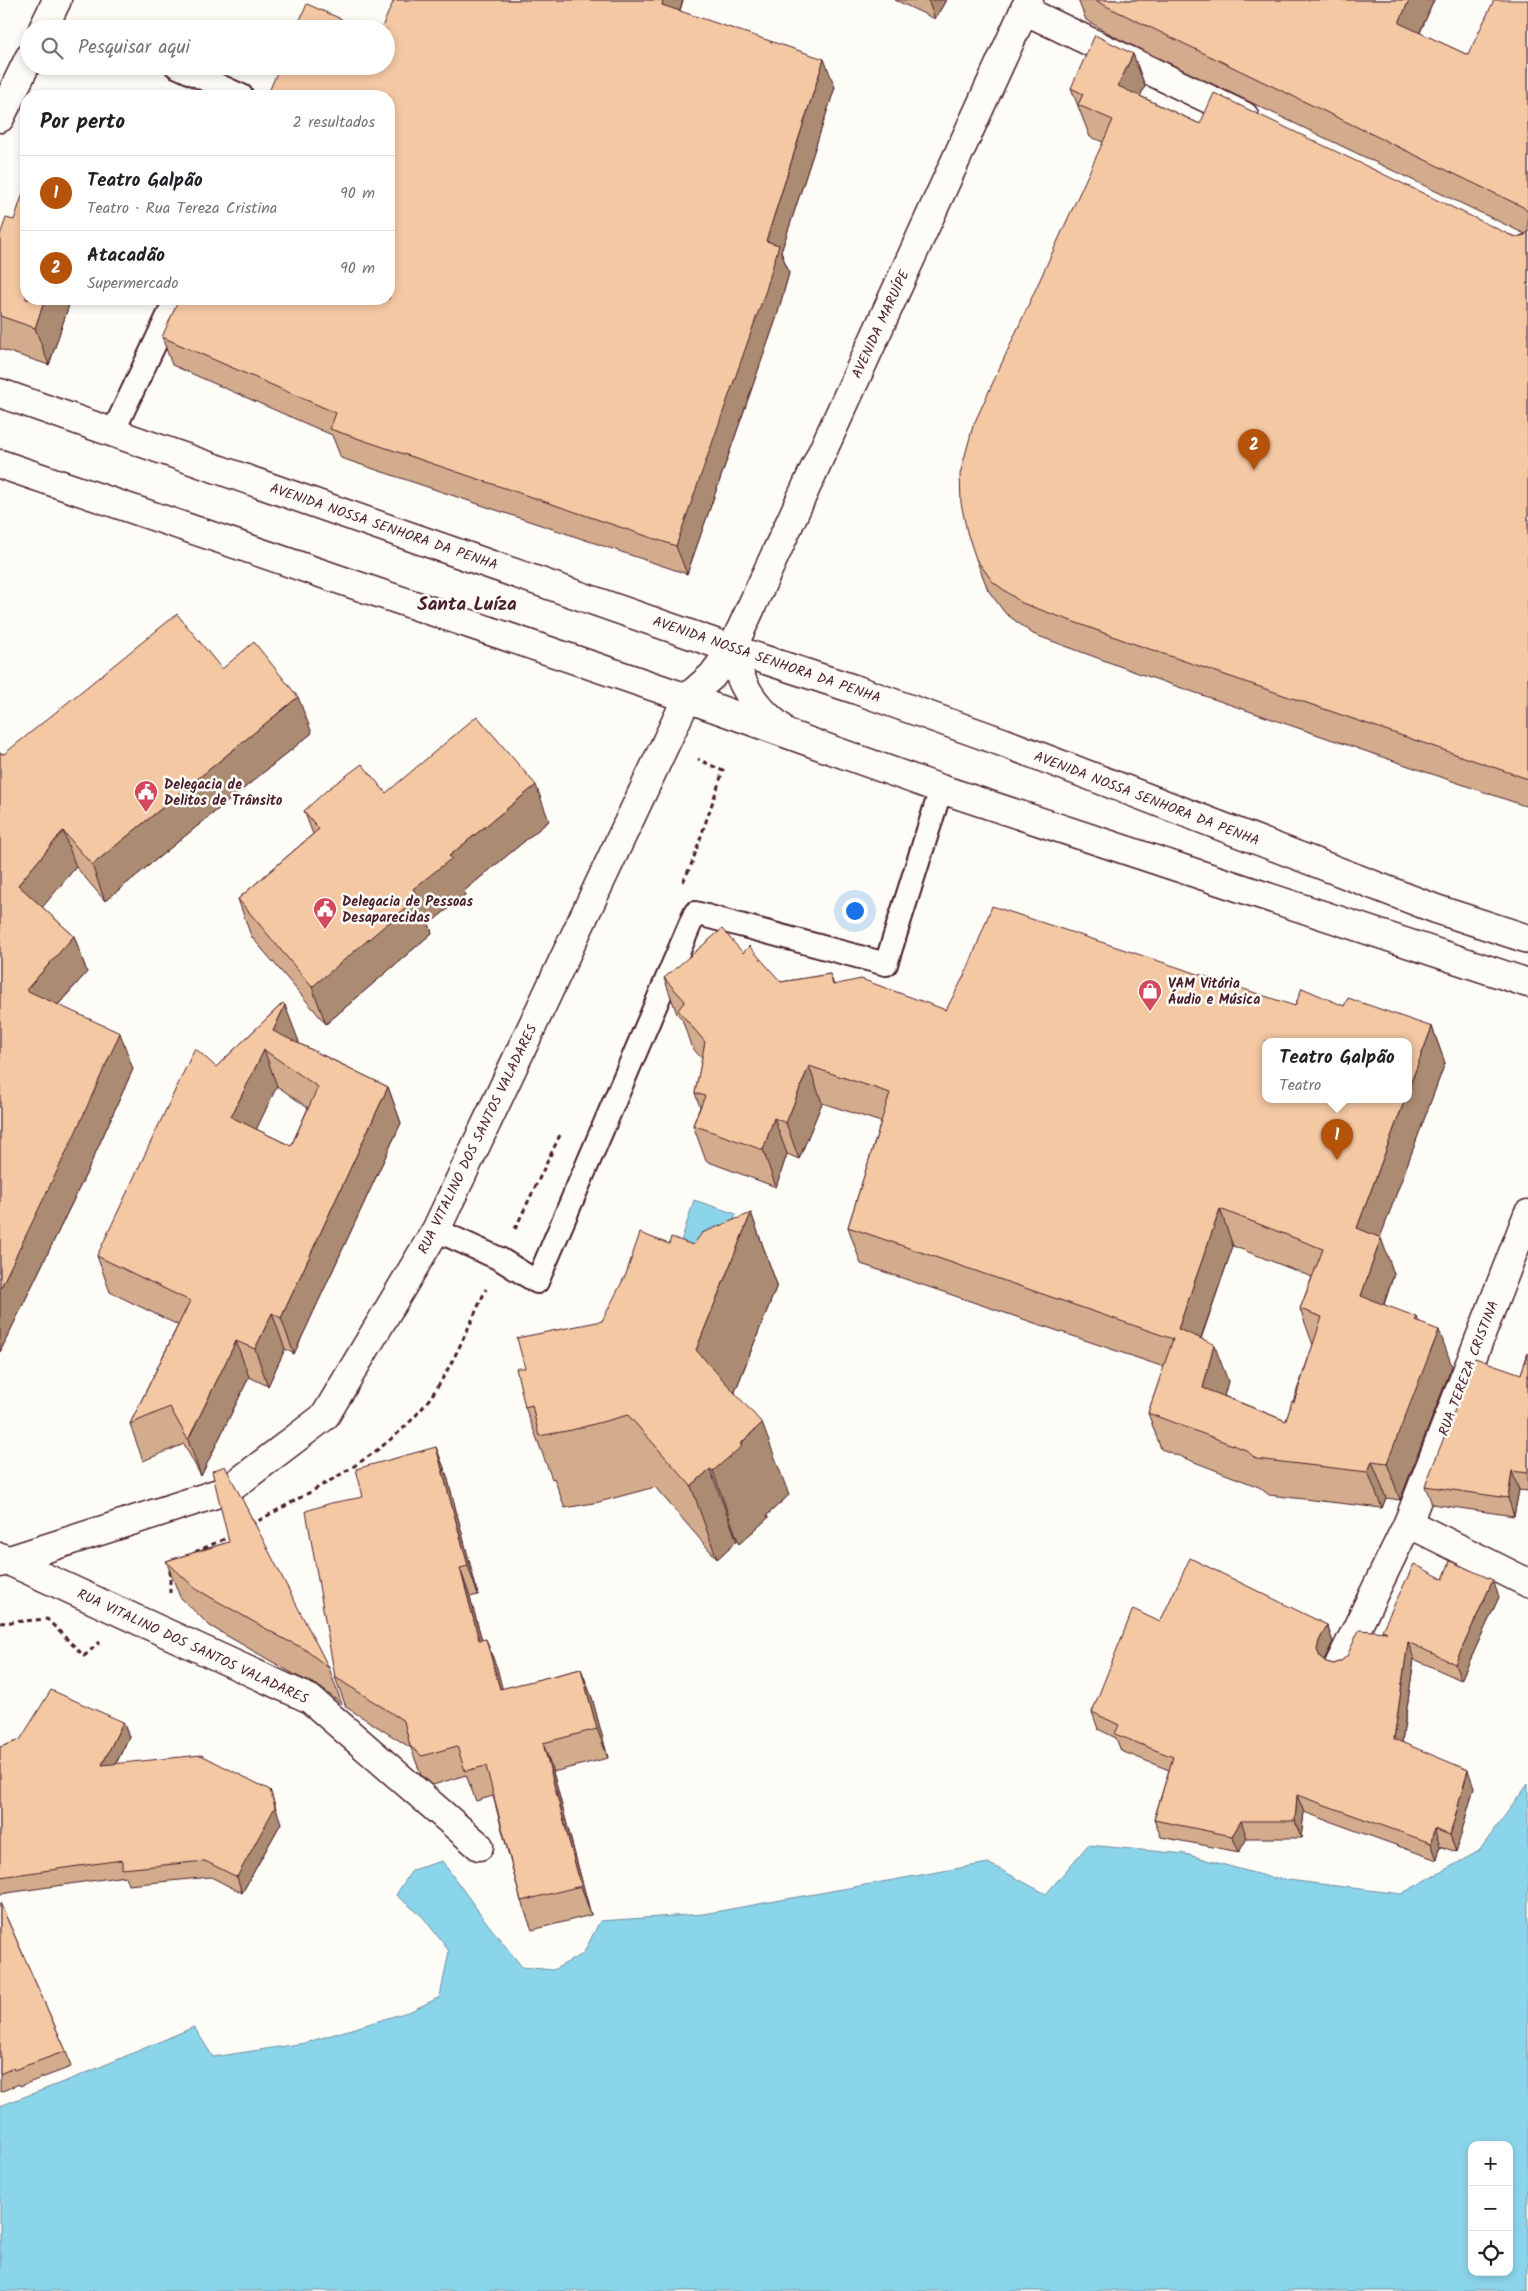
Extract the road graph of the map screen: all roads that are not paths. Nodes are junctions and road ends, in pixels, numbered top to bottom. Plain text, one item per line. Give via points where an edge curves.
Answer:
1 (57, 0) edge
2 (1027, 5) edge
3 (47, 20) edge
4 (21, 75) edge
5 (196, 75) edge
6 (229, 90) edge
7 (0, 118) edge
8 (1267, 127) edge
9 (173, 305) edge
10 (0, 394) edge
11 (113, 432) junction
12 (2, 462) edge
13 (732, 649) junction
14 (687, 698) junction
15 (789, 734) junction
16 (942, 789) junction
17 (1528, 940) edge
18 (1528, 983) edge
19 (1528, 1214) edge
20 (436, 1230) junction
21 (1408, 1523) junction
22 (3, 1560) edge
23 (1528, 1583) edge
24 (1339, 1665) edge
25 (479, 1846) dead end

1 - 3 main road
2 - 8 main road
2 - 13 main road, AVENIDA MARUÍPE
4 - 7 main road
5 - 6 lane
9 - 11 lane
10 - 11 main road, AVENIDA NOSSA SENHORA DA PENHA
11 - 13 main road, AVENIDA NOSSA SENHORA DA PENHA
12 - 14 main road
13 - 14 main road, AVENIDA MARUÍPE via 712,676
13 - 15 main road via 745,690 756,706
13 - 17 main road, AVENIDA NOSSA SENHORA DA PENHA via 1005,743 1436,909
14 - 15 main road
14 - 20 main road, RUA VITALINO DOS SANTOS VALADARES
15 - 16 main road
16 - 18 main road
16 - 20 lane via 886,964 695,913 537,1282 500,1259
19 - 21 main road, RUA TEREZA CRISTINA
20 - 22 main road, RUA VITALINO DOS SANTOS VALADARES via 325,1416 228,1490
21 - 23 main road
21 - 24 main road, RUA TEREZA CRISTINA
22 - 25 main road, RUA VITALINO DOS SANTOS VALADARES via 310,1699

